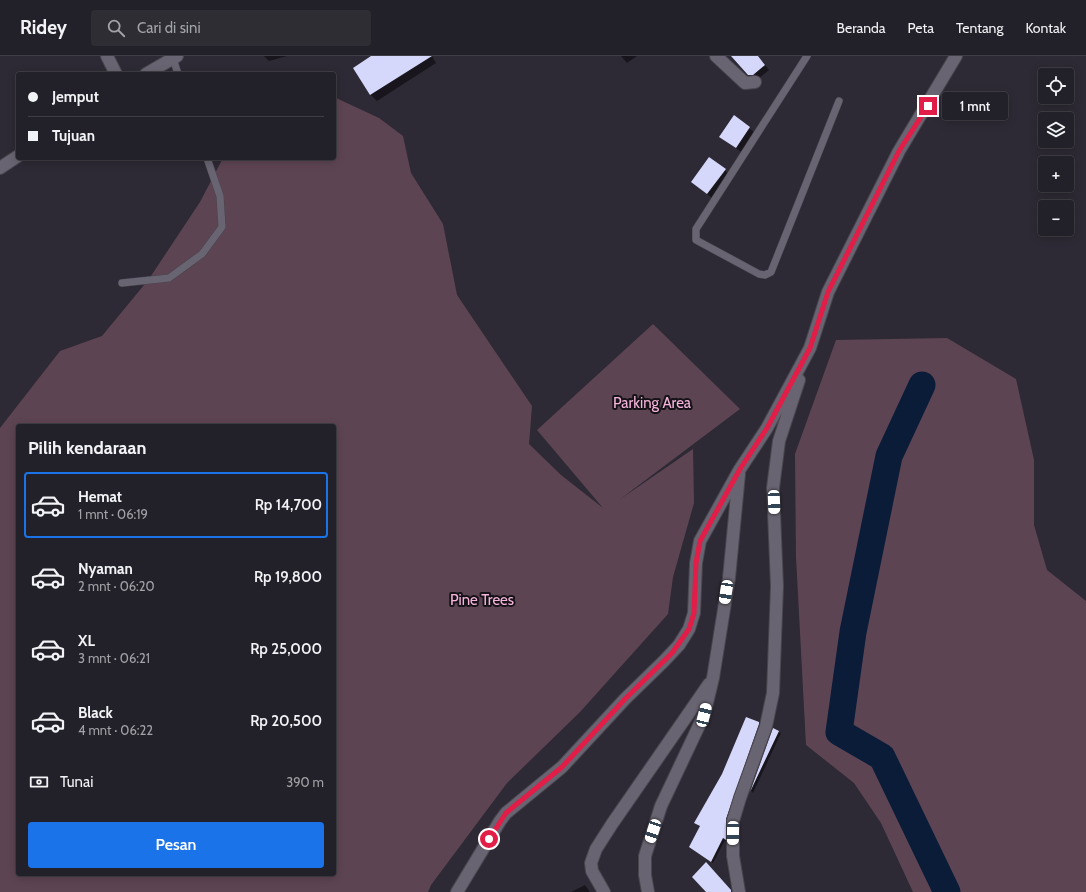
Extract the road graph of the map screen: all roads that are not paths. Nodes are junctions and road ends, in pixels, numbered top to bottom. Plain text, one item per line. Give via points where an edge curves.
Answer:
1 (106, 56) edge
2 (716, 56) edge
3 (807, 56) edge
4 (956, 56) edge
5 (175, 57) edge
6 (115, 72) edge
7 (149, 72) edge
8 (178, 72) edge
9 (755, 82) dead end
10 (839, 102) dead end
11 (16, 157) edge
12 (208, 160) edge
13 (0, 168) edge
14 (122, 283) dead end
15 (810, 348) junction
16 (740, 469) junction
17 (713, 678) junction
18 (457, 892) edge
19 (604, 892) edge
20 (648, 892) edge
21 (739, 892) edge

1 - 6 street
2 - 9 street via 745,83
3 - 10 lane via 696,229 696,240 759,274 771,272
4 - 15 street via 899,151 828,292
5 - 7 street
5 - 8 lane
11 - 13 street
12 - 14 lane via 220,196 222,226 202,254 169,278
15 - 16 street via 767,428
15 - 21 street via 779,441 773,488 778,586 773,694 766,726 733,821 733,856
16 - 17 street via 729,578
16 - 18 street via 700,541 696,563 694,613 689,629 679,645 562,767 506,813
17 - 19 street via 596,849 591,862 592,871
17 - 20 street via 704,715 661,806 645,856

